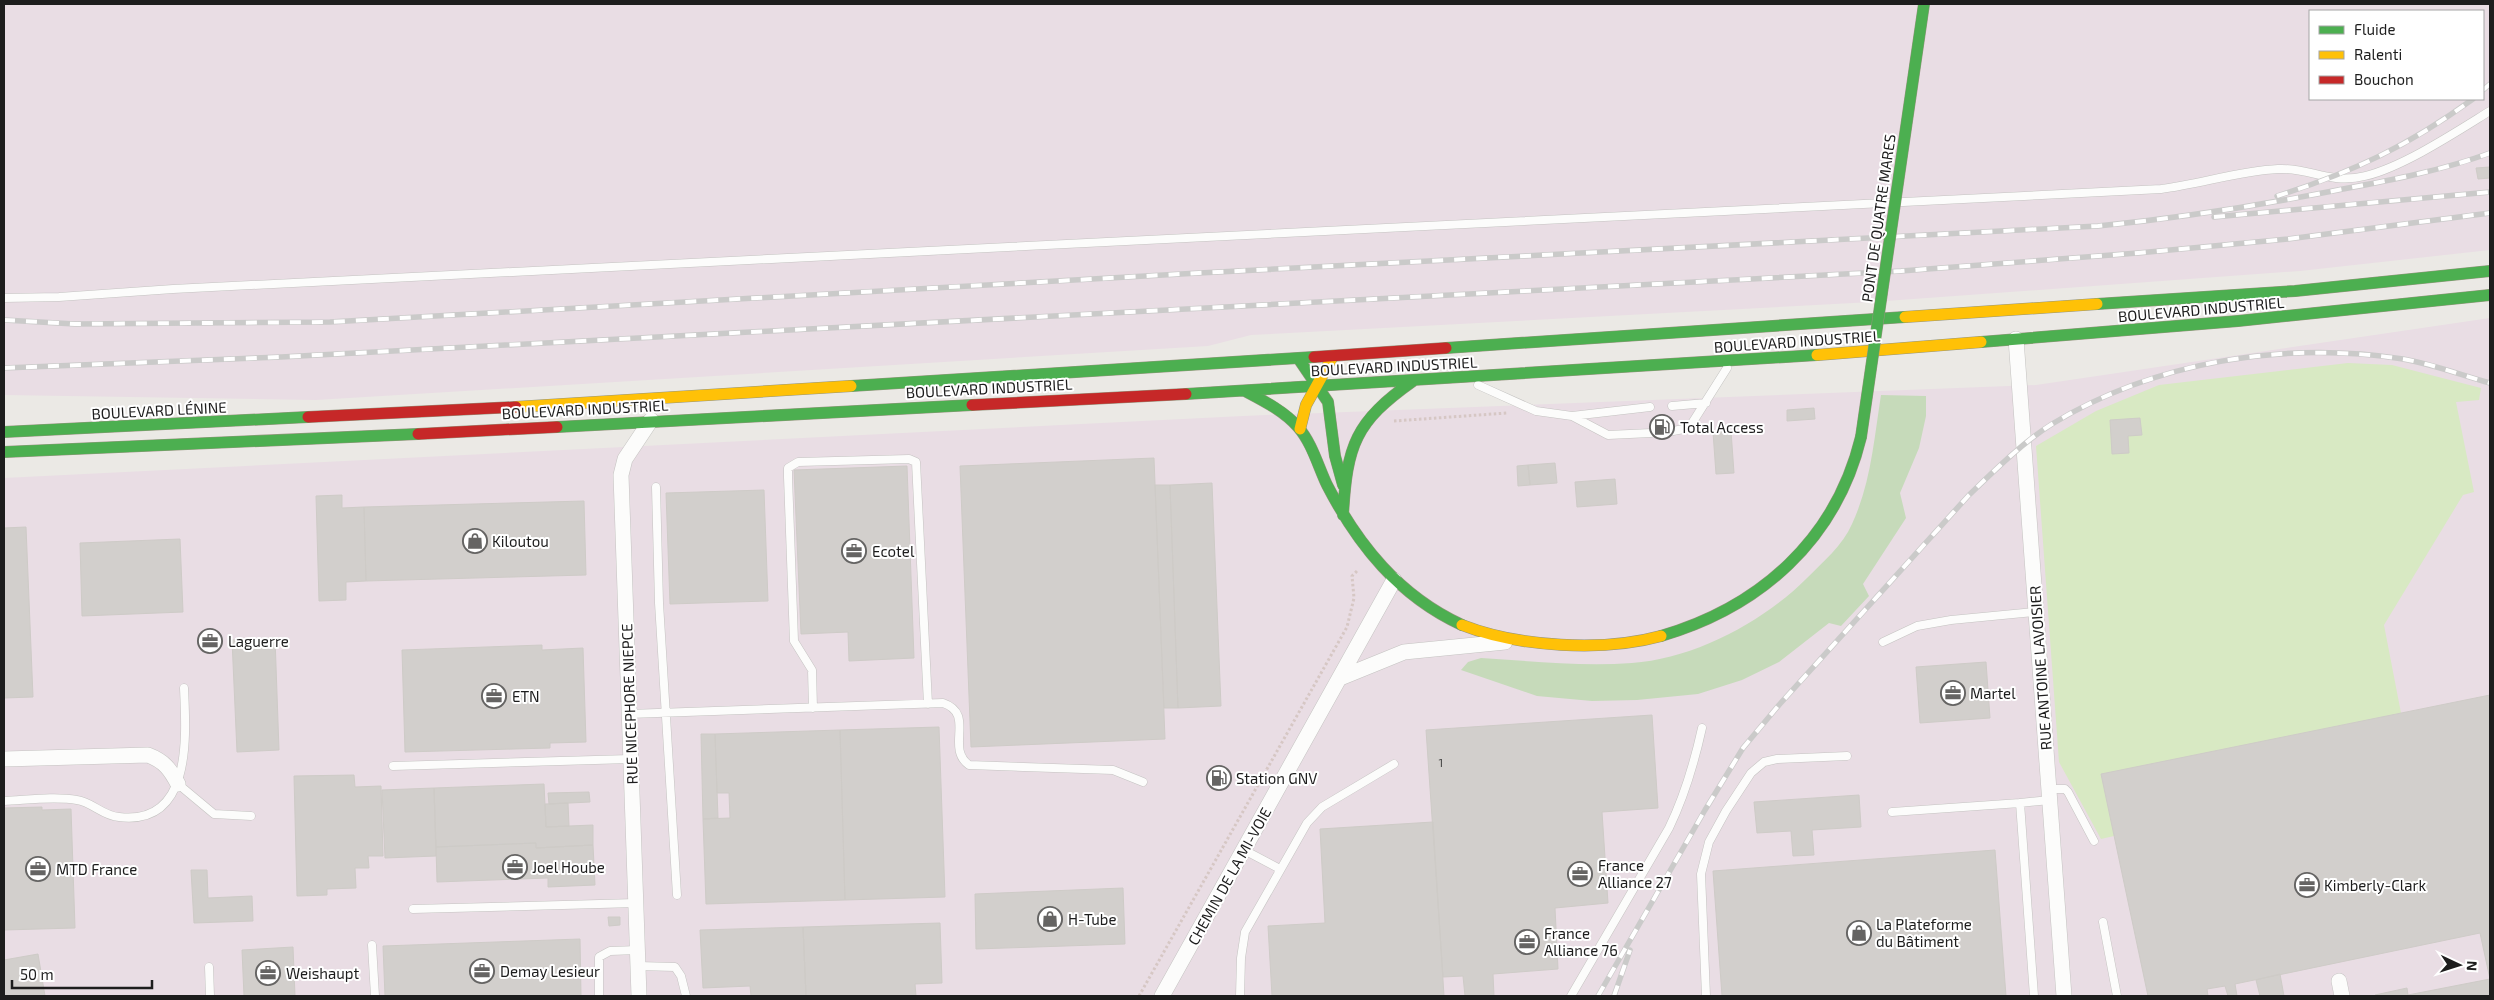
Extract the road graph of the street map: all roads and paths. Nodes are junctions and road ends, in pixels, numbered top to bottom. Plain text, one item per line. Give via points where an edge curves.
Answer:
1 (1924, 4) edge
2 (2490, 112) edge
3 (2490, 271) edge
4 (2490, 296) edge
5 (4, 298) edge
6 (2016, 339) junction
7 (1333, 356) junction
8 (1298, 358) junction
9 (1731, 362) junction
10 (1460, 377) junction
11 (1413, 381) junction
12 (1316, 385) junction
13 (1245, 391) junction
14 (1706, 403) junction
15 (1672, 406) dead end
16 (1650, 407) dead end
17 (1572, 416) junction
18 (316, 417) joint
19 (651, 420) junction
20 (1300, 429) junction
21 (1673, 431) dead end
22 (4, 432) edge
23 (1651, 433) dead end
24 (4, 452) edge
25 (656, 487) dead end
26 (1344, 491) junction
27 (1342, 516) junction
28 (1372, 557) junction
29 (1394, 580) junction
30 (2036, 612) junction
31 (1516, 641) junction
32 (1883, 642) dead end
33 (1340, 678) junction
34 (184, 688) dead end
35 (928, 704) junction
36 (813, 708) junction
37 (666, 713) junction
38 (629, 714) junction
39 (1702, 728) dead end
40 (1848, 756) dead end
41 (4, 759) edge
42 (630, 760) junction
43 (1394, 764) dead end
44 (393, 766) dead end
45 (1143, 782) dead end
46 (178, 784) junction
47 (2049, 794) junction
48 (4, 801) edge
49 (2020, 803) junction
50 (1892, 812) dead end
51 (251, 816) dead end
52 (2094, 841) dead end
53 (1244, 850) junction
54 (1280, 870) junction
55 (677, 895) dead end
56 (636, 902) junction
57 (413, 909) dead end
58 (2103, 922) dead end
59 (372, 945) dead end
60 (638, 950) junction
61 (638, 966) junction
62 (208, 967) dead end
63 (2338, 981) dead end
64 (210, 996) edge
65 (375, 996) edge
66 (599, 996) edge
67 (640, 996) edge
68 (686, 996) edge
69 (1139, 996) edge
70 (1162, 996) edge
71 (1240, 996) edge
72 (1571, 996) edge
73 (1706, 996) edge
74 (2034, 996) edge
75 (2064, 996) edge
76 (2117, 996) edge
77 (2342, 996) edge

1 - 31 main road, PONT DE QUATRE MARES, bridge via 1861,437 1848,481 1819,531 1776,578 1724,613 1684,631 1605,646
2 - 5 lane via 2388,168 2349,179 2330,179 2278,169 2161,188 59,298
3 - 7 main road, BOULEVARD INDUSTRIEL via 2295,291
4 - 6 main road, BOULEVARD INDUSTRIEL
6 - 9 main road, BOULEVARD INDUSTRIEL
6 - 30 street, RUE ANTOINE LAVOISIER
7 - 8 main road, BOULEVARD INDUSTRIEL
7 - 12 main road
8 - 12 main road
8 - 18 main road, BOULEVARD INDUSTRIEL
9 - 10 main road, BOULEVARD INDUSTRIEL
9 - 14 lane
10 - 11 main road, BOULEVARD INDUSTRIEL
10 - 17 lane via 1536,411
11 - 12 main road, BOULEVARD INDUSTRIEL
11 - 26 main road via 1378,408 1365,424 1351,455
12 - 13 main road, BOULEVARD INDUSTRIEL
12 - 20 main road via 1306,405
12 - 26 main road via 1330,407 1334,456
13 - 19 main road, BOULEVARD INDUSTRIEL
13 - 20 main road via 1277,410
14 - 15 lane
14 - 21 lane via 1689,428
16 - 17 lane
17 - 23 lane via 1608,435
18 - 22 main road, BOULEVARD LÉNINE
19 - 24 main road, BOULEVARD INDUSTRIEL
19 - 38 street, RUE NICEPHORE NIEPCE via 626,459 621,474
20 - 27 main road, PONT DE QUATRE MARES
25 - 37 lane
26 - 27 main road
27 - 28 main road, PONT DE QUATRE MARES
28 - 29 main road, PONT DE QUATRE MARES
28 - 69 path via 1352,576 1354,598 1347,627
29 - 31 main road, PONT DE QUATRE MARES via 1464,626
29 - 33 street, CHEMIN DE LA MI-VOIE
30 - 32 lane via 1917,626
30 - 47 street, RUE ANTOINE LAVOISIER
31 - 33 street via 1404,652
33 - 53 street, CHEMIN DE LA MI-VOIE
34 - 46 lane via 186,742
35 - 36 lane
35 - 36 lane via 916,462 909,459 798,462 788,468 794,641 812,670
35 - 45 lane via 943,703 957,711 960,752 969,765 1113,770
36 - 37 lane
37 - 38 lane
37 - 55 lane
38 - 42 street, RUE NICEPHORE NIEPCE
39 - 72 lane via 1692,774 1679,806
40 - 73 lane via 1764,762 1751,773 1726,811 1709,842 1700,874
41 - 46 street via 148,755 161,760
42 - 44 lane
42 - 56 street, RUE NICEPHORE NIEPCE
43 - 54 lane via 1322,807 1307,823
46 - 48 lane via 155,810 125,818 110,815 79,800
46 - 51 lane via 214,814
47 - 49 lane
47 - 52 lane via 2065,789 2068,792
47 - 75 street, RUE ANTOINE LAVOISIER
49 - 50 lane
49 - 74 lane
53 - 54 lane
53 - 70 street, CHEMIN DE LA MI-VOIE
54 - 71 lane via 1245,932
56 - 57 lane
56 - 60 street, RUE NICEPHORE NIEPCE
58 - 76 lane
59 - 65 lane
60 - 61 street, RUE NICEPHORE NIEPCE
60 - 66 lane via 610,951 599,957
61 - 67 street, RUE NICEPHORE NIEPCE
61 - 68 lane via 675,967 682,976
62 - 64 lane
63 - 77 street

